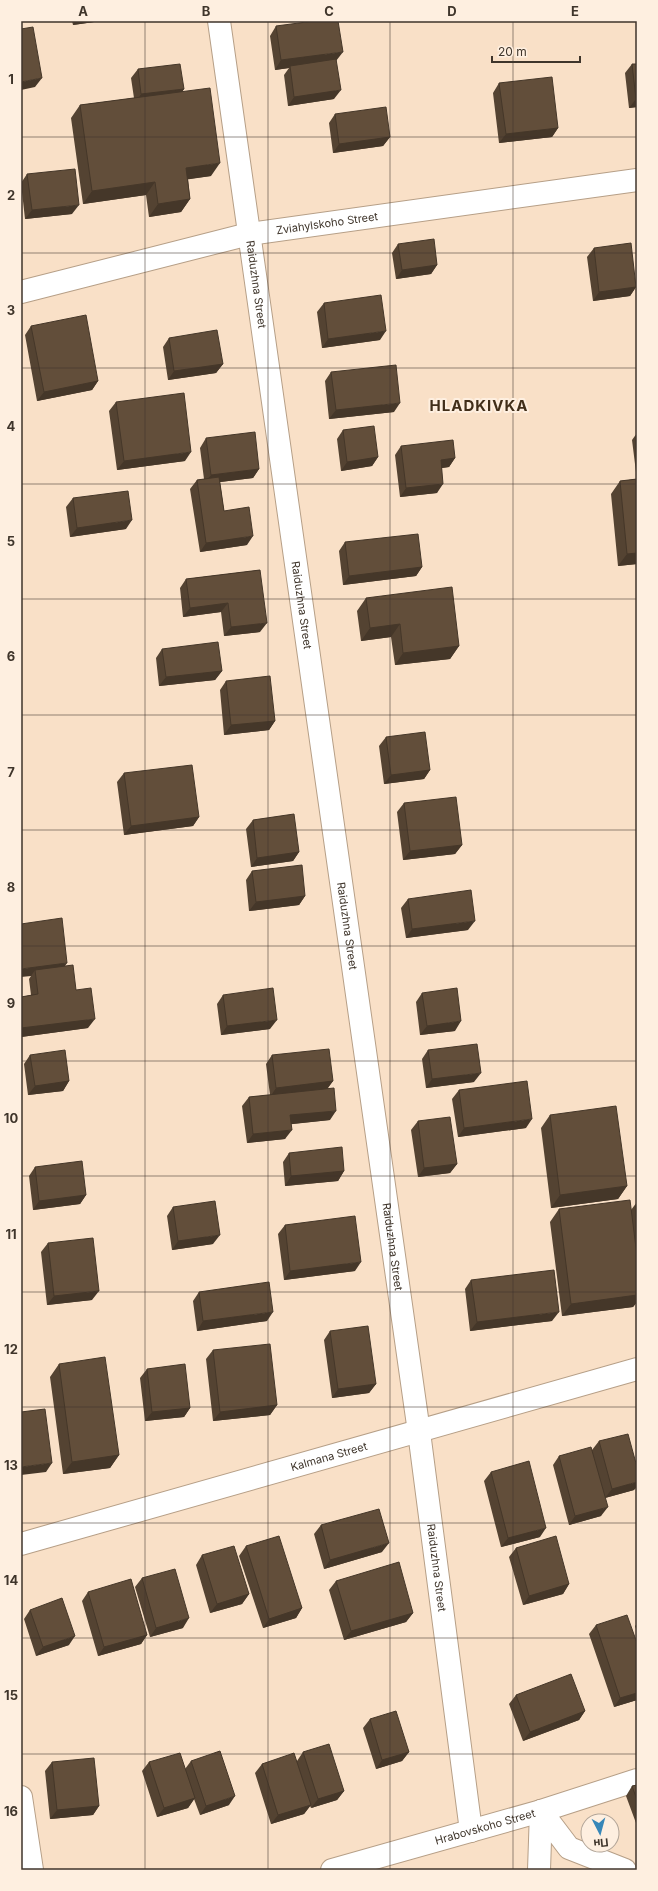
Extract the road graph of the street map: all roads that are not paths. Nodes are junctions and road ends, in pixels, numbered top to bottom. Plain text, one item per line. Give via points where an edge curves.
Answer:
1 (219, 21) edge
2 (637, 180) edge
3 (249, 234) junction
4 (21, 292) edge
5 (637, 1369) edge
6 (419, 1432) junction
7 (21, 1544) edge
8 (637, 1780) edge
9 (21, 1797) edge
10 (541, 1811) junction
11 (471, 1831) junction
12 (356, 1867) edge
13 (32, 1870) edge
14 (332, 1870) edge
15 (540, 1870) edge
16 (625, 1870) edge

1 - 3 street, Raiduzhna Street
2 - 3 street, Zviahylskoho Street
3 - 4 street, Zviahylskoho Street
3 - 6 street, Raiduzhna Street
5 - 6 street, Kalmana Street
6 - 7 street, Kalmana Street
6 - 11 street, Raiduzhna Street
8 - 10 street, Hrabovskoho Street
9 - 13 street
10 - 11 street, Hrabovskoho Street
10 - 15 street
10 - 16 street via 569,1848
11 - 12 street, Hrabovskoho Street
12 - 14 street, Hrabovskoho Street

